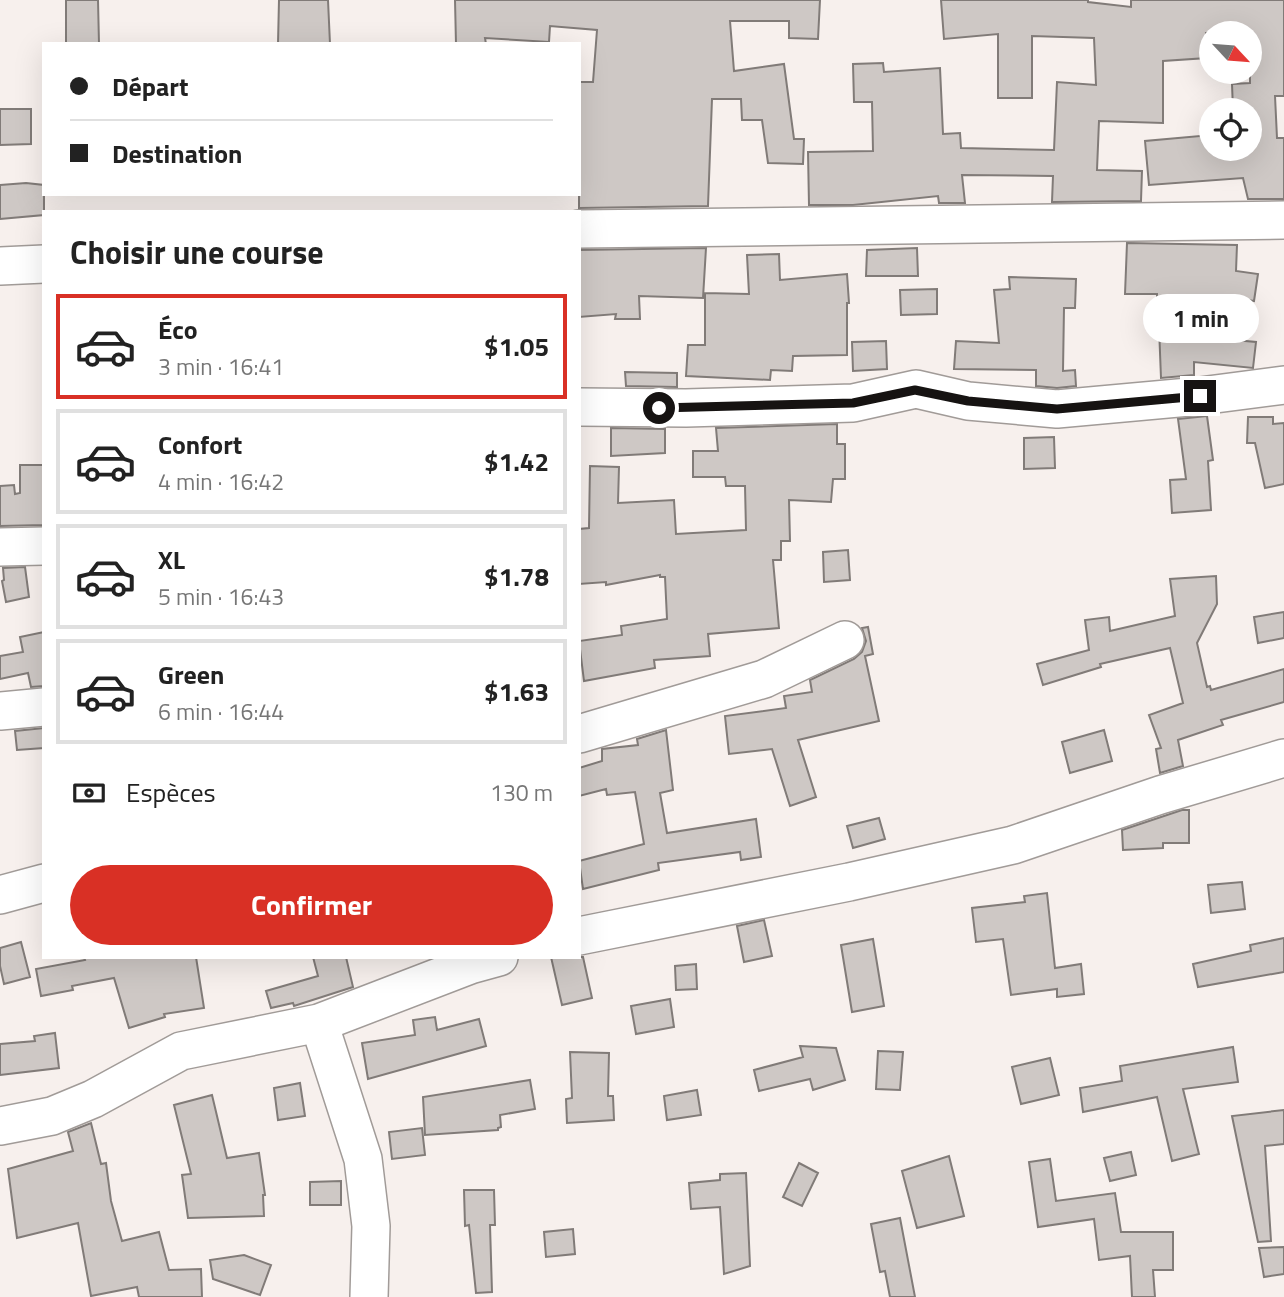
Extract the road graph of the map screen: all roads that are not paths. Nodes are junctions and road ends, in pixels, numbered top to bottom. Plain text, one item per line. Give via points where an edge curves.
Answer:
1 (1284, 220) edge
2 (581, 229) edge
3 (42, 264) edge
4 (0, 266) edge
5 (1284, 384) edge
6 (581, 407) edge
7 (42, 546) edge
8 (0, 547) edge
9 (845, 640) dead end
10 (42, 707) edge
11 (0, 711) edge
12 (581, 733) edge
13 (1284, 758) edge
14 (42, 884) edge
15 (0, 895) edge
16 (581, 936) edge
17 (492, 959) edge
18 (319, 1023) junction
19 (0, 1126) edge
20 (369, 1297) edge

1 - 2 street
3 - 4 street
5 - 6 street via 1057,409 968,401 915,390 853,403
7 - 8 street
9 - 12 street via 764,679
10 - 11 street
13 - 16 street via 1013,845
14 - 15 street
17 - 18 street
18 - 19 street via 181,1051 52,1116
18 - 20 street via 363,1159 371,1226

